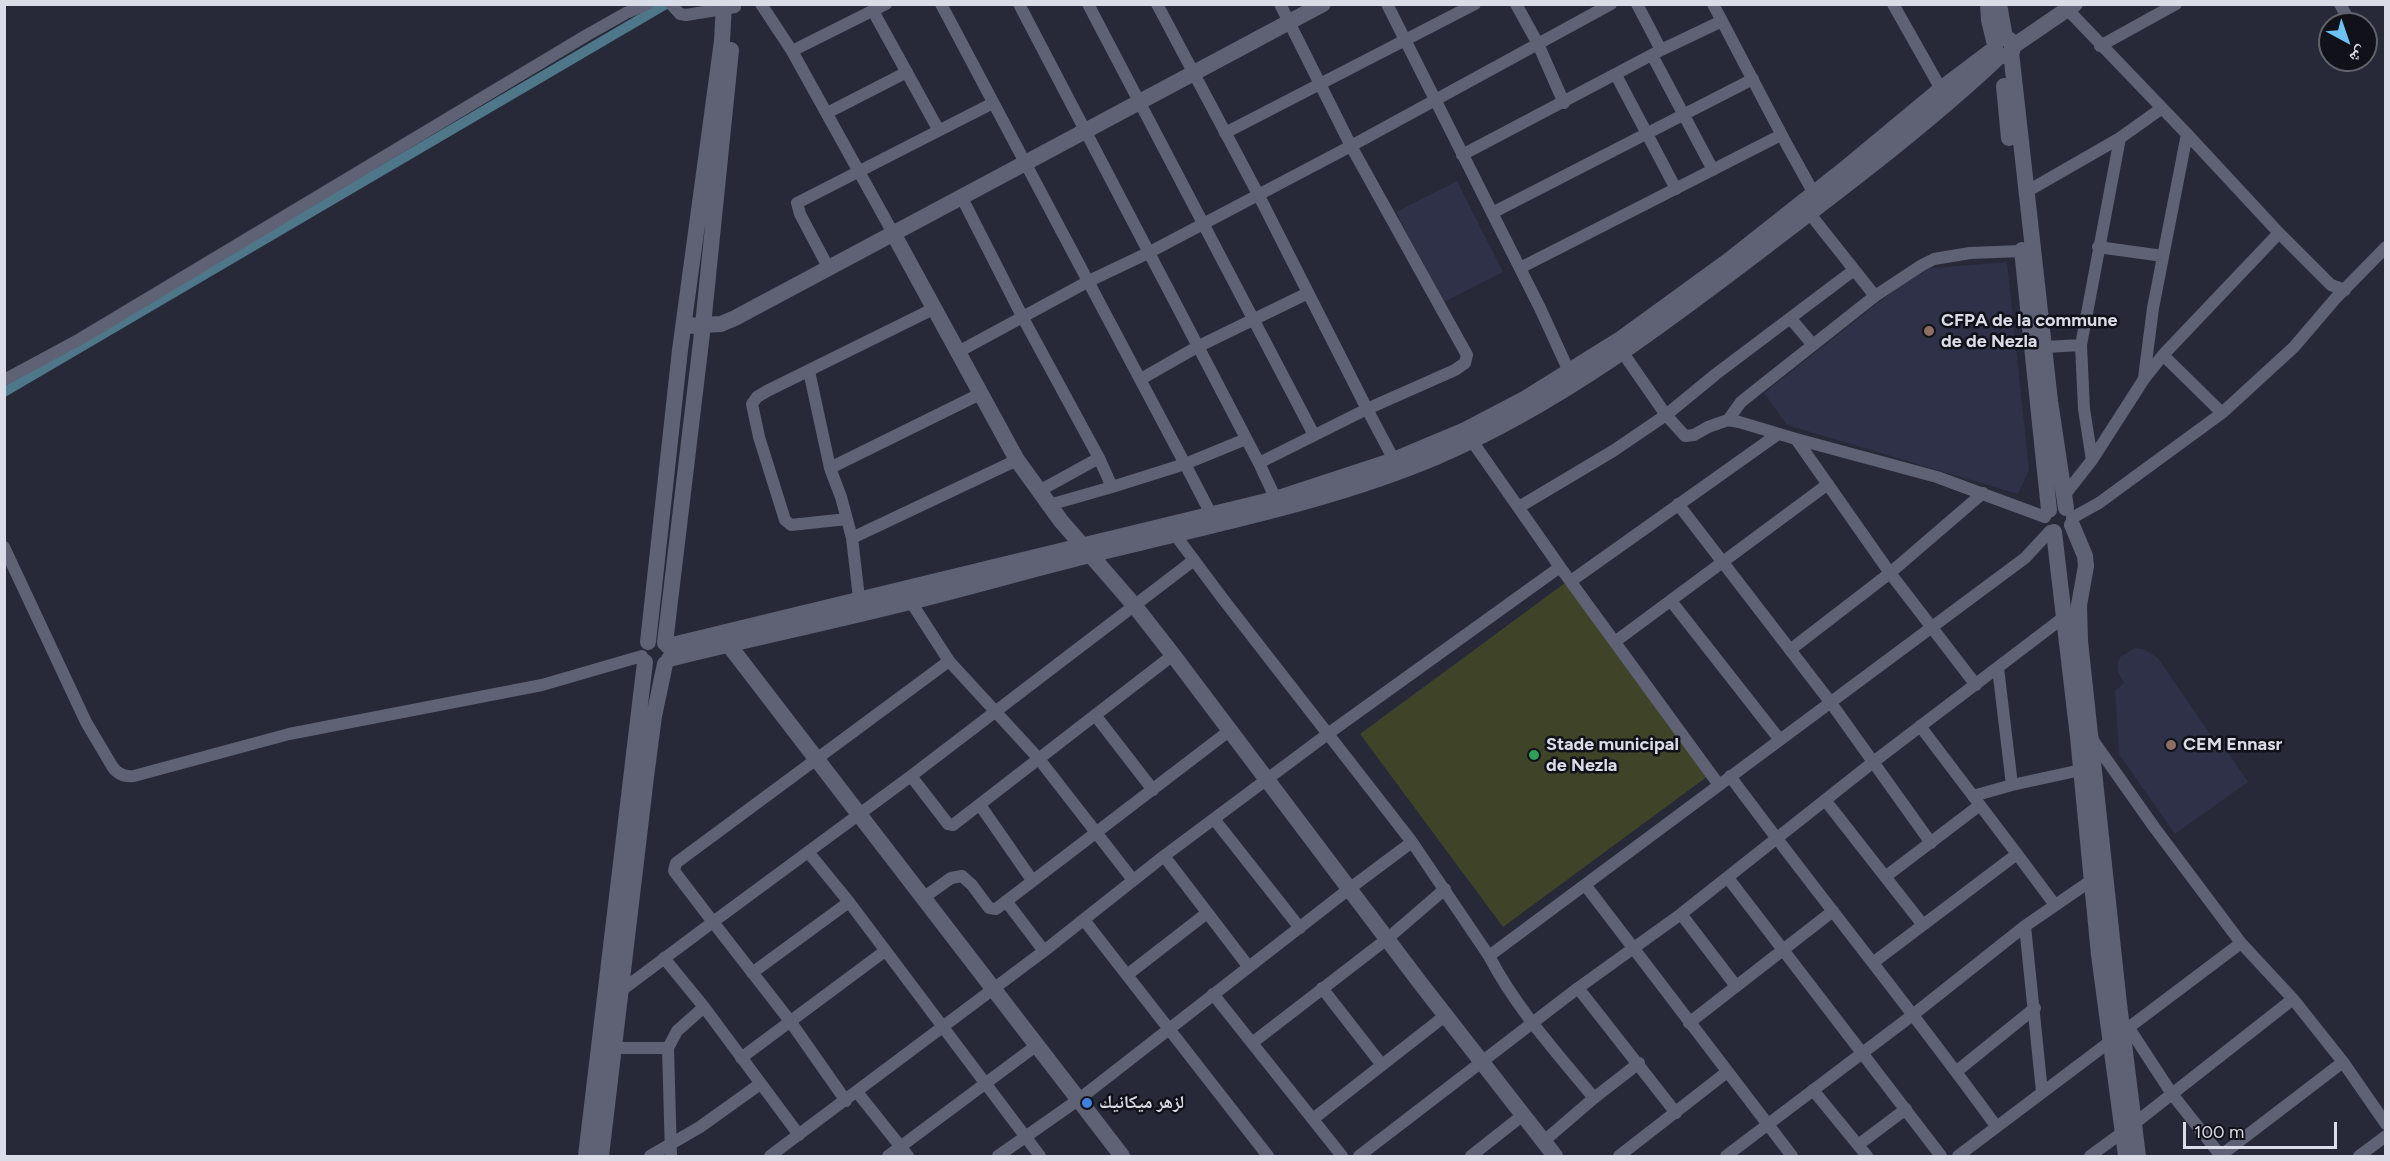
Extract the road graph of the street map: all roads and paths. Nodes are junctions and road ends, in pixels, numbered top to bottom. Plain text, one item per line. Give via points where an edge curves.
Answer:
1 (647, 4) edge
2 (761, 4) edge
3 (885, 4) edge
4 (941, 4) edge
5 (1019, 4) edge
6 (1088, 4) edge
7 (1280, 4) edge
8 (1323, 4) edge
9 (1387, 4) edge
10 (1475, 4) edge
11 (1516, 4) edge
12 (1611, 4) edge
13 (1637, 4) edge
14 (1713, 4) edge
15 (1893, 4) edge
16 (1988, 4) edge
17 (1999, 4) edge
18 (2176, 4) edge
19 (730, 6) edge
20 (1162, 6) edge
21 (2066, 6) edge
22 (674, 8) edge
23 (873, 11) junction
24 (1722, 21) junction
25 (1289, 22) junction
26 (1406, 42) junction
27 (1538, 44) junction
28 (2100, 46) junction
29 (2004, 48) junction
30 (792, 51) junction
31 (1656, 53) junction
32 (907, 72) junction
33 (1192, 73) junction
34 (1616, 75) junction
35 (1753, 79) junction
36 (1320, 86) junction
37 (1941, 89) junction
38 (1435, 100) junction
39 (1138, 101) junction
40 (993, 103) junction
41 (1564, 103) junction
42 (2162, 108) junction
43 (827, 113) junction
44 (1684, 116) junction
45 (938, 129) junction
46 (1085, 130) junction
47 (1225, 133) junction
48 (1647, 134) junction
49 (2187, 134) junction
50 (1782, 135) junction
51 (2120, 138) junction
52 (1351, 146) junction
53 (1462, 155) junction
54 (1027, 163) junction
55 (1713, 170) junction
56 (859, 172) junction
57 (1676, 189) junction
58 (2026, 192) junction
59 (1258, 194) junction
60 (962, 198) junction
61 (1815, 204) junction
62 (1491, 213) junction
63 (1202, 224) junction
64 (894, 233) junction
65 (2279, 233) junction
66 (2098, 247) junction
67 (2385, 247) edge
68 (2022, 251) junction
69 (1148, 253) junction
70 (2163, 256) junction
71 (828, 267) junction
72 (1520, 268) junction
73 (1854, 270) junction
74 (1089, 281) junction
75 (1308, 293) junction
76 (2340, 294) junction
77 (1875, 296) junction
78 (935, 308) junction
79 (1023, 318) junction
80 (1791, 319) junction
81 (1253, 321) junction
82 (721, 324) junction
83 (703, 325) junction
84 (685, 326) junction
85 (1813, 345) junction
86 (2081, 345) junction
87 (700, 347) junction
88 (1197, 347) junction
89 (2045, 347) junction
90 (680, 350) junction
91 (958, 352) junction
92 (1623, 353) junction
93 (2163, 355) junction
94 (809, 371) junction
95 (1141, 379) junction
96 (1572, 379) junction
97 (4, 380) edge
98 (2144, 380) junction
99 (980, 394) junction
100 (1367, 409) junction
101 (2222, 413) junction
102 (1666, 415) junction
103 (1728, 420) junction
104 (1778, 434) junction
105 (1314, 435) junction
106 (1246, 439) junction
107 (1796, 439) junction
108 (1472, 441) junction
109 (1099, 458) junction
110 (1017, 460) junction
111 (1394, 460) junction
112 (2092, 460) junction
113 (1185, 464) junction
114 (1259, 464) junction
115 (830, 468) junction
116 (1828, 484) junction
117 (1112, 487) junction
118 (1983, 493) junction
119 (1044, 498) junction
120 (1278, 504) junction
121 (1678, 504) junction
122 (1519, 507) junction
123 (1211, 514) junction
124 (2059, 517) junction
125 (847, 519) junction
126 (1176, 536) junction
127 (852, 538) junction
128 (4, 547) edge
129 (1086, 550) junction
130 (1194, 560) junction
131 (1723, 562) junction
132 (1560, 567) junction
133 (1890, 573) junction
134 (1571, 581) junction
135 (859, 598) junction
136 (1671, 601) junction
137 (911, 602) junction
138 (1134, 605) junction
139 (2064, 617) junction
140 (1931, 628) junction
141 (1616, 641) junction
142 (728, 644) junction
143 (1790, 650) junction
144 (657, 653) junction
145 (1173, 655) junction
146 (949, 661) junction
147 (1998, 668) junction
148 (1976, 685) junction
149 (1831, 703) junction
150 (996, 711) junction
151 (1095, 715) junction
152 (1920, 726) junction
153 (1229, 732) junction
154 (1329, 734) junction
155 (2090, 735) junction
156 (1780, 740) junction
157 (816, 758) junction
158 (1039, 759) junction
159 (1872, 763) junction
160 (2081, 770) junction
161 (911, 776) junction
162 (1730, 776) junction
163 (1267, 782) junction
164 (1719, 785) junction
165 (2012, 785) junction
166 (1153, 790) junction
167 (1825, 800) junction
168 (1976, 800) junction
169 (980, 805) junction
170 (860, 814) junction
171 (1214, 819) junction
172 (1097, 833) junction
173 (1776, 838) junction
174 (1412, 843) junction
175 (1931, 843) junction
176 (808, 853) junction
177 (2017, 854) junction
178 (1164, 856) junction
179 (1885, 877) junction
180 (1728, 878) junction
181 (1032, 880) junction
182 (1133, 880) junction
183 (2092, 880) junction
184 (1586, 886) junction
185 (1349, 889) junction
186 (1445, 890) junction
187 (923, 898) junction
188 (1006, 901) junction
189 (849, 902) junction
190 (2055, 905) junction
191 (1833, 911) junction
192 (1207, 913) junction
193 (1681, 915) junction
194 (1084, 920) junction
195 (713, 922) junction
196 (1923, 925) junction
197 (2025, 926) junction
198 (1300, 928) junction
199 (1387, 939) junction
200 (2241, 943) junction
201 (1633, 948) junction
202 (1783, 949) junction
203 (885, 951) junction
204 (1044, 951) junction
205 (1489, 956) junction
206 (664, 958) junction
207 (1874, 962) junction
208 (1248, 966) junction
209 (752, 973) junction
210 (1126, 975) junction
211 (1736, 986) junction
212 (994, 988) junction
213 (1322, 988) junction
214 (1578, 988) junction
215 (622, 990) junction
216 (1213, 994) junction
217 (2292, 999) junction
218 (704, 1007) junction
219 (2035, 1008) junction
220 (1914, 1014) junction
221 (1446, 1015) junction
222 (790, 1022) junction
223 (1689, 1023) junction
224 (1534, 1024) junction
225 (943, 1027) junction
226 (1169, 1028) junction
227 (2121, 1034) junction
228 (1252, 1043) junction
229 (1037, 1045) junction
230 (614, 1048) junction
231 (668, 1048) junction
232 (1862, 1052) junction
233 (741, 1058) junction
234 (2343, 1062) junction
235 (1639, 1063) junction
236 (1482, 1064) junction
237 (1382, 1065) junction
238 (1957, 1071) junction
239 (1727, 1072) junction
240 (760, 1084) junction
241 (986, 1084) junction
242 (1813, 1090) junction
243 (857, 1092) junction
244 (2042, 1092) junction
245 (2172, 1094) junction
246 (1594, 1098) junction
247 (1077, 1100) junction
248 (846, 1101) junction
249 (1906, 1109) junction
250 (1677, 1113) junction
251 (1523, 1115) junction
252 (1313, 1119) junction
253 (1768, 1124) junction
254 (2385, 1124) edge
255 (1996, 1126) junction
256 (2129, 1127) junction
257 (799, 1135) junction
258 (1025, 1136) junction
259 (2385, 1136) edge
260 (1544, 1141) junction
261 (1858, 1145) junction
262 (671, 1151) edge
263 (904, 1152) edge
264 (600, 1156) edge
265 (650, 1156) edge
266 (770, 1156) edge
267 (888, 1156) edge
268 (998, 1156) edge
269 (1040, 1156) edge
270 (1122, 1156) edge
271 (1268, 1156) edge
272 (1342, 1156) edge
273 (1359, 1156) edge
274 (1471, 1156) edge
275 (1555, 1156) edge
276 (1619, 1156) edge
277 (1726, 1156) edge
278 (1792, 1156) edge
279 (1867, 1156) edge
280 (1941, 1156) edge
281 (1958, 1156) edge
282 (2090, 1156) edge
283 (2126, 1156) edge
284 (2138, 1156) edge
285 (2220, 1156) edge
286 (2359, 1156) edge

1 - 97 street via 567,47 81,339
2 - 30 street
3 - 23 street
4 - 40 street
5 - 46 street
6 - 39 street
7 - 25 street
8 - 25 main road
9 - 26 street
10 - 26 street
11 - 27 street
12 - 27 street
13 - 31 street
14 - 24 street
15 - 37 street
16 - 29 main road via 1989,20
17 - 29 main road
18 - 28 street
19 - 22 street via 686,15
19 - 83 main road
19 - 84 main road
20 - 33 street
21 - 28 street
21 - 29 main road
23 - 30 street
23 - 32 street
24 - 31 street
24 - 35 street
25 - 33 main road
25 - 36 street
26 - 36 street
26 - 38 street
27 - 38 street
27 - 41 street
28 - 42 street
29 - 37 main road
29 - 58 main road
29 - 61 main road via 1929,118
29 - 68 main road via 2005,109
30 - 43 street
31 - 34 street
31 - 44 street
32 - 43 street
32 - 45 street
33 - 39 main road
33 - 47 street
34 - 41 street
34 - 48 street
35 - 44 street
35 - 50 street
36 - 47 street
36 - 52 street
37 - 61 main road
38 - 52 street
38 - 53 street
39 - 46 main road
39 - 63 street
40 - 45 street
40 - 54 street
41 - 53 street
42 - 49 street
42 - 51 street
43 - 56 street
44 - 48 street
44 - 55 street
45 - 56 street
46 - 54 main road
46 - 69 street
47 - 59 street
48 - 57 street
48 - 62 street
49 - 65 street
49 - 70 street
50 - 55 street
50 - 61 street
51 - 58 street
51 - 66 street
52 - 59 street
52 - 100 street via 1467,354 1465,363 1455,370
53 - 62 street
54 - 60 main road
54 - 74 street
55 - 57 street
56 - 64 street
56 - 71 street via 797,203
57 - 72 street
58 - 89 main road
59 - 63 street
59 - 75 street
60 - 64 main road
60 - 79 street
61 - 73 street
61 - 92 main road
61 - 96 main road via 1728,261
62 - 72 street
63 - 69 street
63 - 81 street
64 - 71 main road
64 - 78 main road
65 - 76 street
65 - 93 street
66 - 70 street
66 - 86 street
67 - 76 street
68 - 77 street via 1934,259
68 - 124 main road via 2040,440
69 - 74 street
69 - 88 street
70 - 98 street
71 - 82 main road
72 - 96 street
73 - 77 street
73 - 80 street
74 - 79 street
74 - 95 street
75 - 81 street
75 - 100 street
76 - 101 street via 2294,347
77 - 85 street
78 - 91 main road
78 - 94 street
79 - 91 street
79 - 109 street
80 - 85 street
80 - 102 street
81 - 88 street
81 - 105 street
82 - 83 main road
82 - 87 main road
83 - 84 main road
83 - 87 main road
84 - 90 main road
85 - 103 street via 1741,402
86 - 89 street
86 - 112 street via 2084,409
87 - 90 main road
87 - 144 main road
88 - 95 street
88 - 106 street
89 - 124 main road
90 - 144 main road
91 - 99 main road
92 - 96 main road
92 - 102 street
93 - 98 street
93 - 101 street
94 - 115 street
94 - 125 street via 754,400 759,437 788,523
95 - 113 street
96 - 108 main road
96 - 111 main road
98 - 112 street
99 - 110 main road
99 - 115 street
100 - 105 street
100 - 111 street
101 - 124 street via 2099,503
102 - 103 street via 1689,437
102 - 122 street
103 - 104 street
104 - 107 street
104 - 121 street
105 - 114 street
106 - 113 street
106 - 114 street
107 - 116 street
107 - 118 street via 1883,461
108 - 120 main road via 1432,458
108 - 122 street
109 - 117 street
109 - 119 street
110 - 119 main road
110 - 127 street
111 - 120 main road
112 - 124 street
113 - 117 street
113 - 123 street
114 - 120 street
115 - 125 street
116 - 131 street
116 - 133 street
117 - 119 street
118 - 124 street
118 - 133 street
119 - 129 main road
120 - 123 main road
120 - 126 main road
121 - 131 street
121 - 134 street
122 - 132 street
123 - 129 main road
124 - 139 main road
124 - 140 street via 2025,558
124 - 155 main road via 2085,556 2078,622
125 - 127 street
126 - 129 main road
126 - 130 street
127 - 135 street
128 - 144 street via 86,722 116,772 125,776 289,734 542,685
129 - 135 main road
129 - 137 main road
129 - 138 main road
130 - 138 street
130 - 154 street
131 - 136 street
131 - 143 street
132 - 134 street
132 - 154 street
133 - 140 street
133 - 143 street
134 - 141 street
135 - 144 main road
136 - 141 street
136 - 156 street
137 - 142 main road
137 - 146 street
138 - 145 main road
138 - 150 street
139 - 147 street
139 - 160 main road
140 - 148 street
140 - 149 street
141 - 164 street
142 - 144 main road
142 - 157 main road
143 - 149 street
144 - 215 main road via 654,716
144 - 264 main road
145 - 151 street
145 - 153 main road
146 - 150 street
146 - 157 street
147 - 148 street
147 - 165 street
148 - 152 street
149 - 156 street
149 - 159 street
150 - 158 street
150 - 161 street
151 - 158 street
151 - 166 street
152 - 159 street
152 - 168 street
153 - 163 main road
153 - 166 street
154 - 163 street
154 - 174 street
155 - 200 street
155 - 227 main road
156 - 162 street
157 - 170 main road
157 - 195 street via 674,866
158 - 169 street
158 - 172 street
159 - 167 street
159 - 175 street
160 - 165 street
160 - 183 main road
161 - 169 street via 950,825
161 - 170 street
162 - 164 street
162 - 173 street
163 - 171 street
163 - 185 main road
164 - 184 street
165 - 168 street
166 - 172 street
167 - 173 street
167 - 179 street
168 - 175 street
168 - 177 street
169 - 181 street
170 - 176 street
170 - 187 main road
171 - 178 street
171 - 198 street
172 - 181 street
172 - 182 street
173 - 180 street
173 - 191 street
174 - 185 street
174 - 186 street
175 - 179 street
176 - 189 street
176 - 195 street
177 - 190 street
177 - 196 street
178 - 182 street
178 - 192 street
179 - 196 street
180 - 193 street
180 - 202 street
181 - 188 street
182 - 194 street
183 - 190 street
183 - 227 main road
184 - 201 street
184 - 205 street
185 - 198 street
185 - 199 main road
186 - 199 street
186 - 205 street
187 - 188 street via 957,876 967,880 992,910
187 - 212 main road
188 - 204 street
189 - 203 street
189 - 209 street
190 - 197 street
191 - 202 street
191 - 207 street
192 - 208 street
192 - 210 street
193 - 201 street
193 - 211 street
194 - 204 street
194 - 210 street
195 - 206 street
195 - 209 street
196 - 207 street
197 - 219 street
197 - 220 street
198 - 208 street
199 - 213 street
199 - 221 main road
200 - 217 street
200 - 227 street
201 - 214 street
201 - 223 street
202 - 211 street
202 - 232 street
203 - 222 street
203 - 225 street
204 - 212 street
205 - 224 street
206 - 215 street
206 - 218 street
207 - 220 street
208 - 216 street
209 - 222 street
210 - 226 street
211 - 223 street
212 - 225 street
212 - 229 main road
213 - 228 street
213 - 237 street
214 - 224 street
214 - 235 street
215 - 230 main road
216 - 226 street
216 - 228 street
217 - 234 street
217 - 245 street
218 - 231 street via 676,1031
218 - 233 street
219 - 238 street
219 - 244 street
220 - 232 street
220 - 238 street
221 - 236 main road
221 - 237 street
222 - 233 street
222 - 248 street
223 - 239 street
224 - 236 street
224 - 246 street
225 - 241 street
225 - 243 street
226 - 247 street
226 - 271 street
227 - 244 street
227 - 245 street
227 - 256 main road
228 - 252 street
229 - 241 street
229 - 247 main road
230 - 231 street
230 - 264 main road
231 - 262 street
232 - 242 street
232 - 249 street
233 - 240 street
234 - 254 street
234 - 285 street
235 - 246 street
235 - 250 street
236 - 251 main road
236 - 273 street
237 - 252 street
238 - 255 street
239 - 250 street
239 - 253 street
240 - 257 street
240 - 262 street
241 - 258 street
241 - 263 street
242 - 253 street
242 - 261 street
243 - 248 street
243 - 263 street
244 - 255 street
245 - 256 street
245 - 285 street
246 - 260 street
247 - 258 street
247 - 270 main road
248 - 257 street
249 - 261 street
249 - 280 street
250 - 276 street
251 - 260 main road
251 - 274 street
252 - 272 street
253 - 277 street
253 - 278 street
255 - 281 street
256 - 282 street
256 - 283 main road
256 - 284 main road
257 - 266 street
258 - 268 street
258 - 269 street
259 - 286 street
260 - 275 main road
261 - 279 street
262 - 265 street
263 - 267 street

